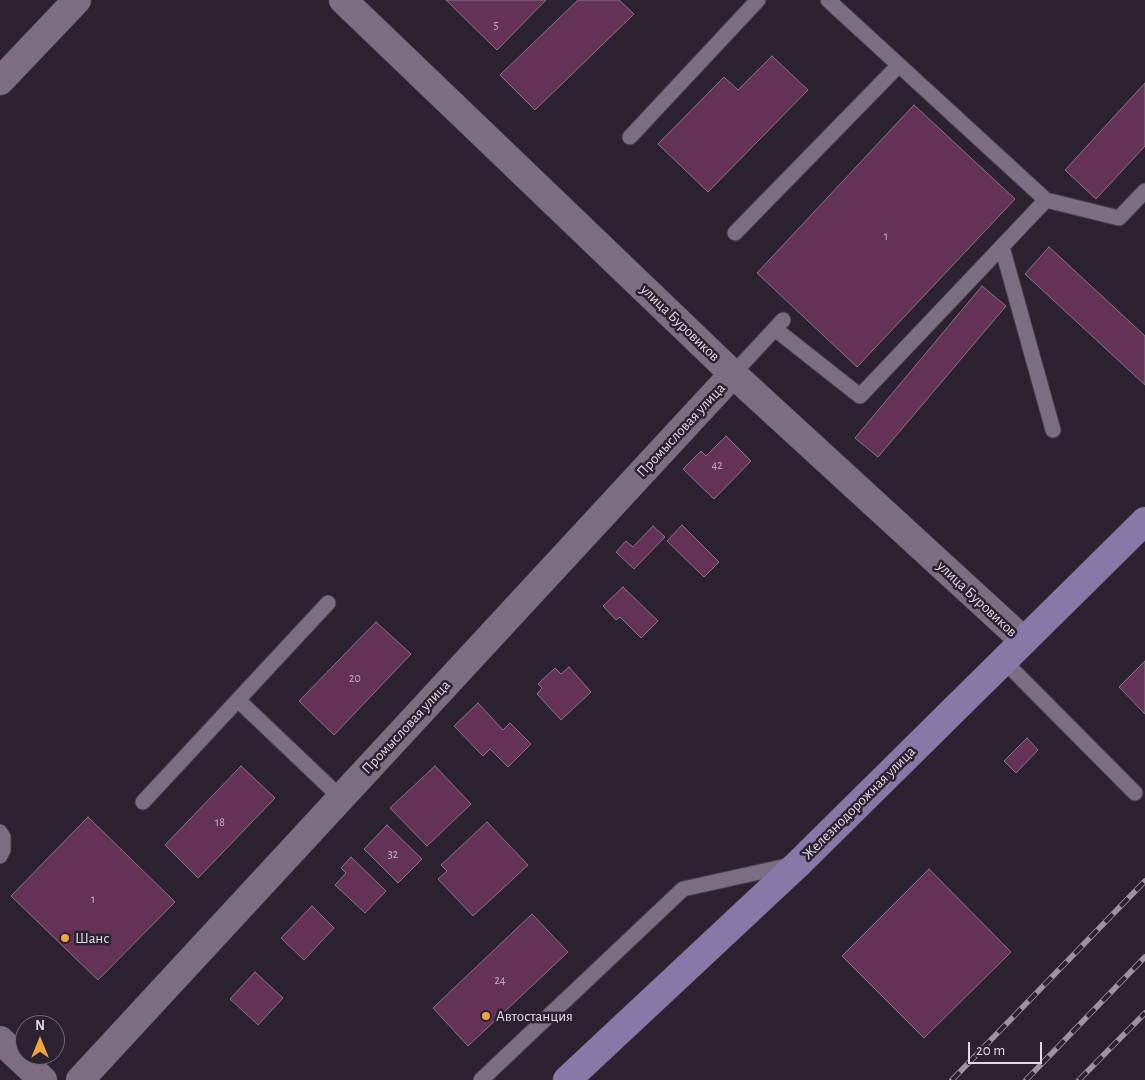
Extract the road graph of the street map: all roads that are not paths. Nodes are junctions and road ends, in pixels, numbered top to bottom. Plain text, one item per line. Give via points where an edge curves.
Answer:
1 (78, 0) edge
2 (343, 0) edge
3 (758, 0) edge
4 (828, 0) edge
5 (899, 66) junction
6 (0, 82) edge
7 (630, 137) dead end
8 (1145, 192) edge
9 (1046, 200) junction
10 (735, 233) dead end
11 (1002, 247) junction
12 (733, 374) junction
13 (1053, 430) dead end
14 (1145, 521) edge
15 (328, 603) dead end
16 (1023, 640) junction
17 (1003, 660) junction
18 (238, 700) junction
19 (1135, 793) dead end
20 (341, 798) junction
21 (143, 802) dead end
22 (0, 832) edge
23 (0, 856) edge
24 (798, 864) junction
25 (0, 1040) edge
26 (42, 1080) edge
27 (80, 1080) edge
28 (482, 1080) edge
29 (567, 1080) edge

1 - 6 street
2 - 12 street, улица Буровиков
3 - 7 lane
4 - 5 lane
5 - 9 lane
5 - 10 lane
8 - 9 lane via 1119,218
9 - 11 lane
11 - 12 lane via 860,396 779,325
11 - 13 lane
12 - 16 street, улица Буровиков
12 - 20 street, Промысловая улица
14 - 16 main road, Железнодорожная улица
15 - 18 lane
16 - 17 main road, Железнодорожная улица
17 - 19 lane
17 - 24 main road, Железнодорожная улица
18 - 20 lane
18 - 21 lane
20 - 27 street, Промысловая улица
22 - 23 lane via 3,850
24 - 28 lane via 683,890
24 - 29 main road, Железнодорожная улица
25 - 26 street

